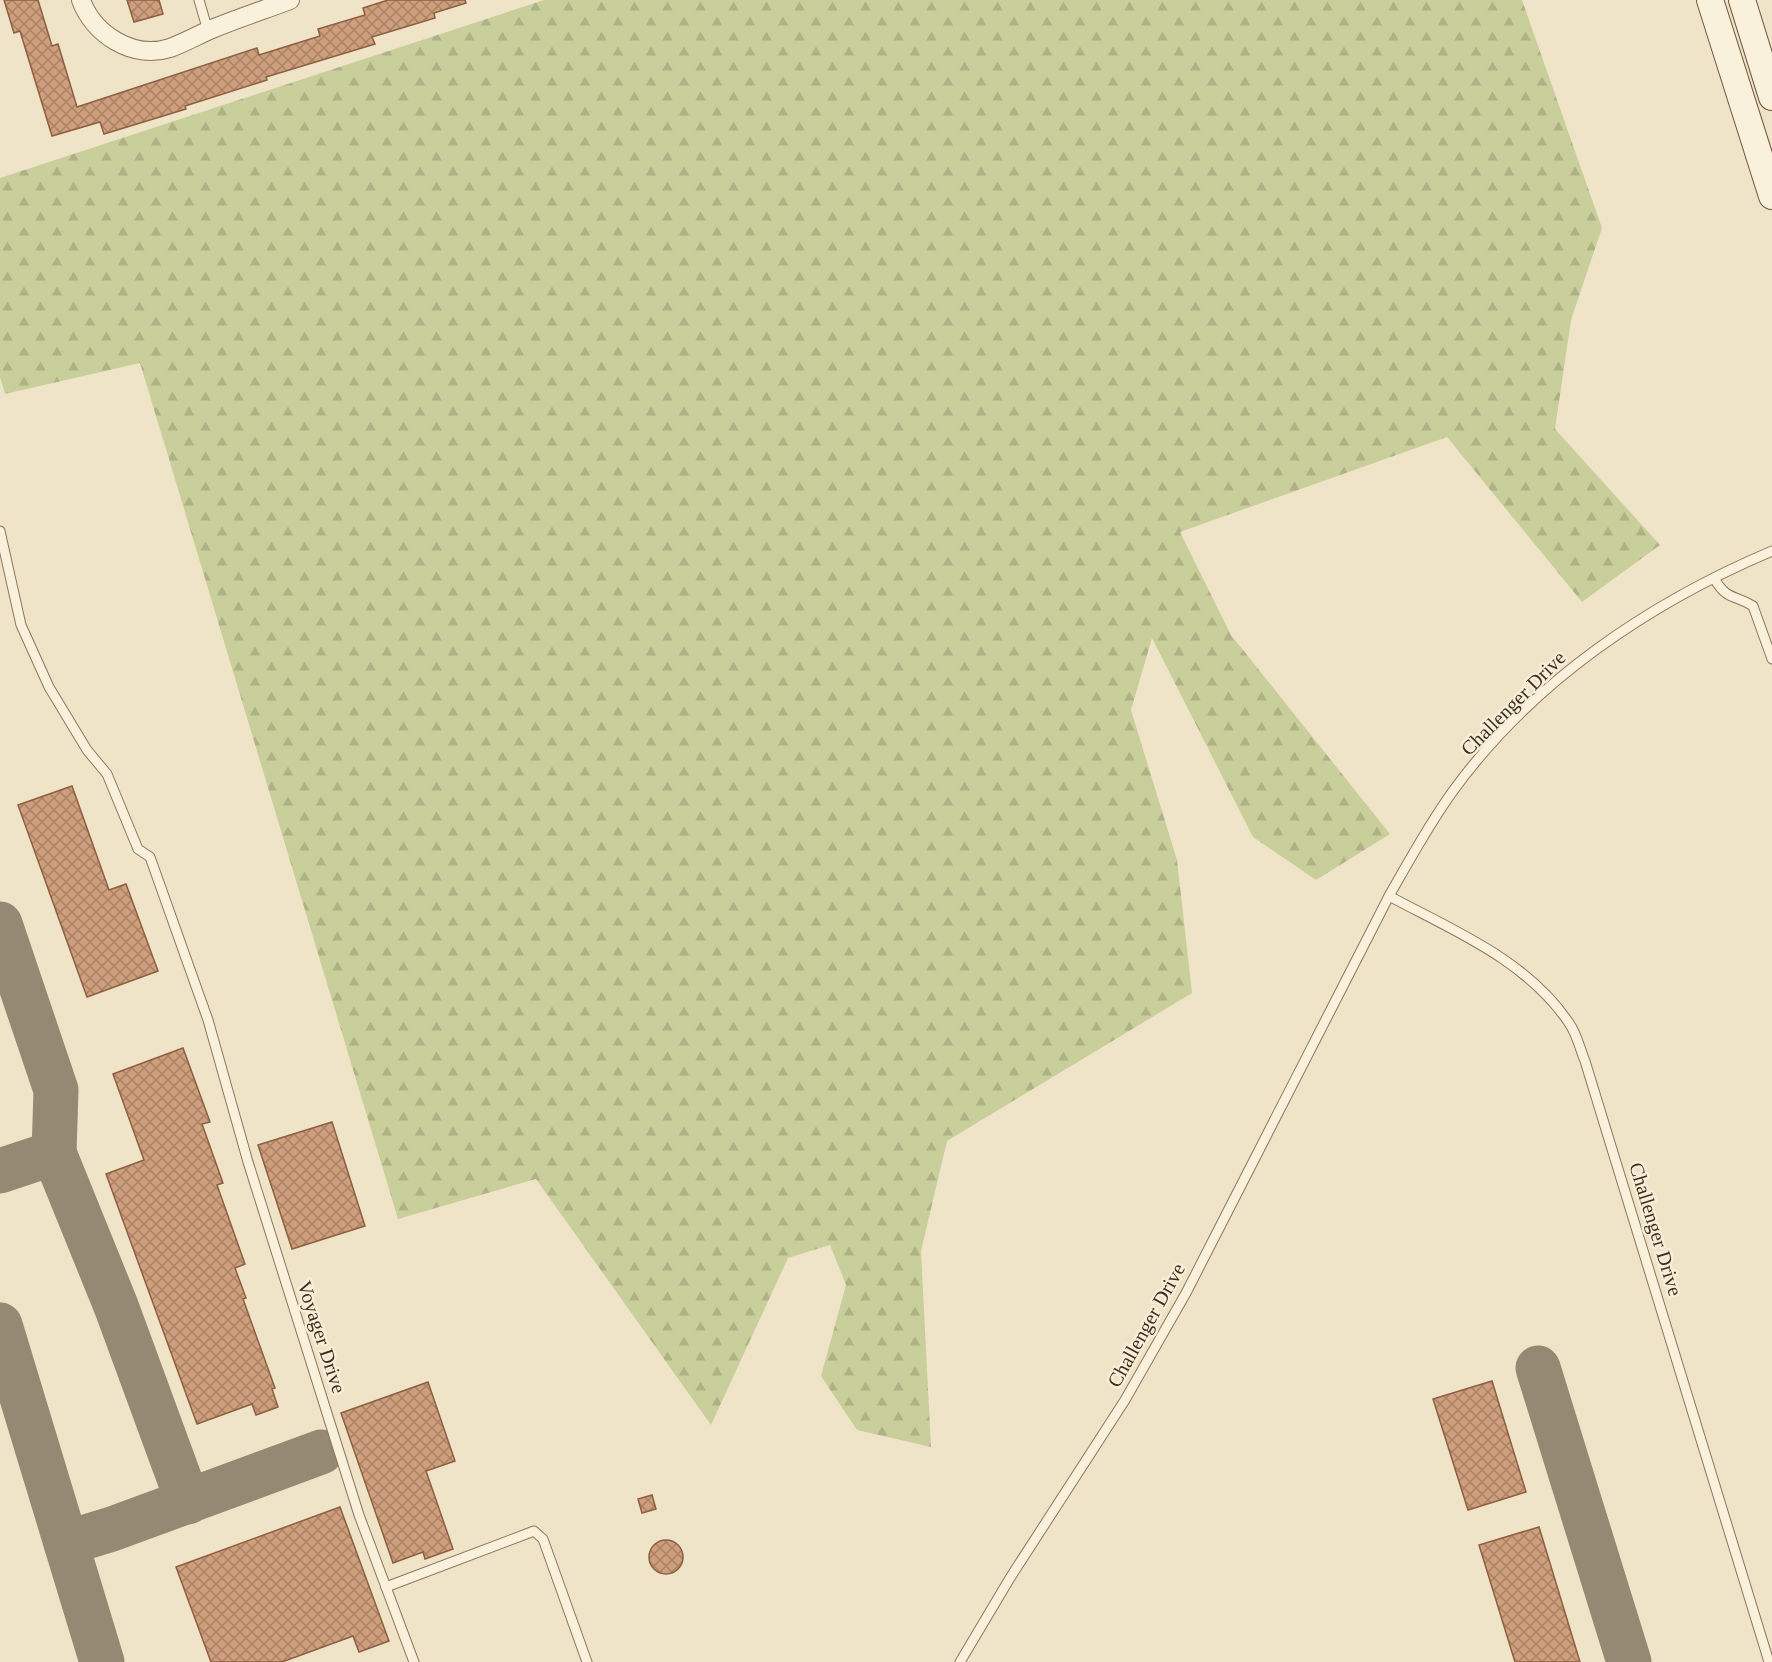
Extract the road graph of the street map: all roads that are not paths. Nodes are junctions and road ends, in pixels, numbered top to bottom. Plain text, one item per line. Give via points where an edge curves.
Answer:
1 (81, 0) edge
2 (199, 0) edge
3 (290, 0) edge
4 (1710, 0) edge
5 (1742, 0) edge
6 (250, 7) edge
7 (208, 31) junction
8 (1772, 97) edge
9 (1772, 196) edge
10 (0, 531) edge
11 (1772, 551) edge
12 (1714, 578) junction
13 (1772, 659) edge
14 (1389, 896) junction
15 (386, 1587) junction
16 (414, 1662) edge
17 (587, 1662) edge
18 (960, 1662) edge
19 (1769, 1662) edge

1 - 7 street via 93,23 113,42 137,49 168,49
2 - 7 lane
3 - 6 street
4 - 9 main road
5 - 8 main road
6 - 7 street
10 - 15 lane, Voyager Drive via 21,625 49,687 87,750 107,774 138,849 150,857 208,1020 248,1162
11 - 12 lane, Challenger Drive
12 - 13 lane via 1731,598 1753,606
12 - 14 lane, Challenger Drive via 1625,628 1549,687 1453,791
14 - 18 lane, Challenger Drive via 1186,1293 1125,1400
14 - 19 lane, Challenger Drive via 1511,962 1545,993 1571,1025
15 - 16 lane, Voyager Drive
15 - 17 lane via 534,1531 543,1539

